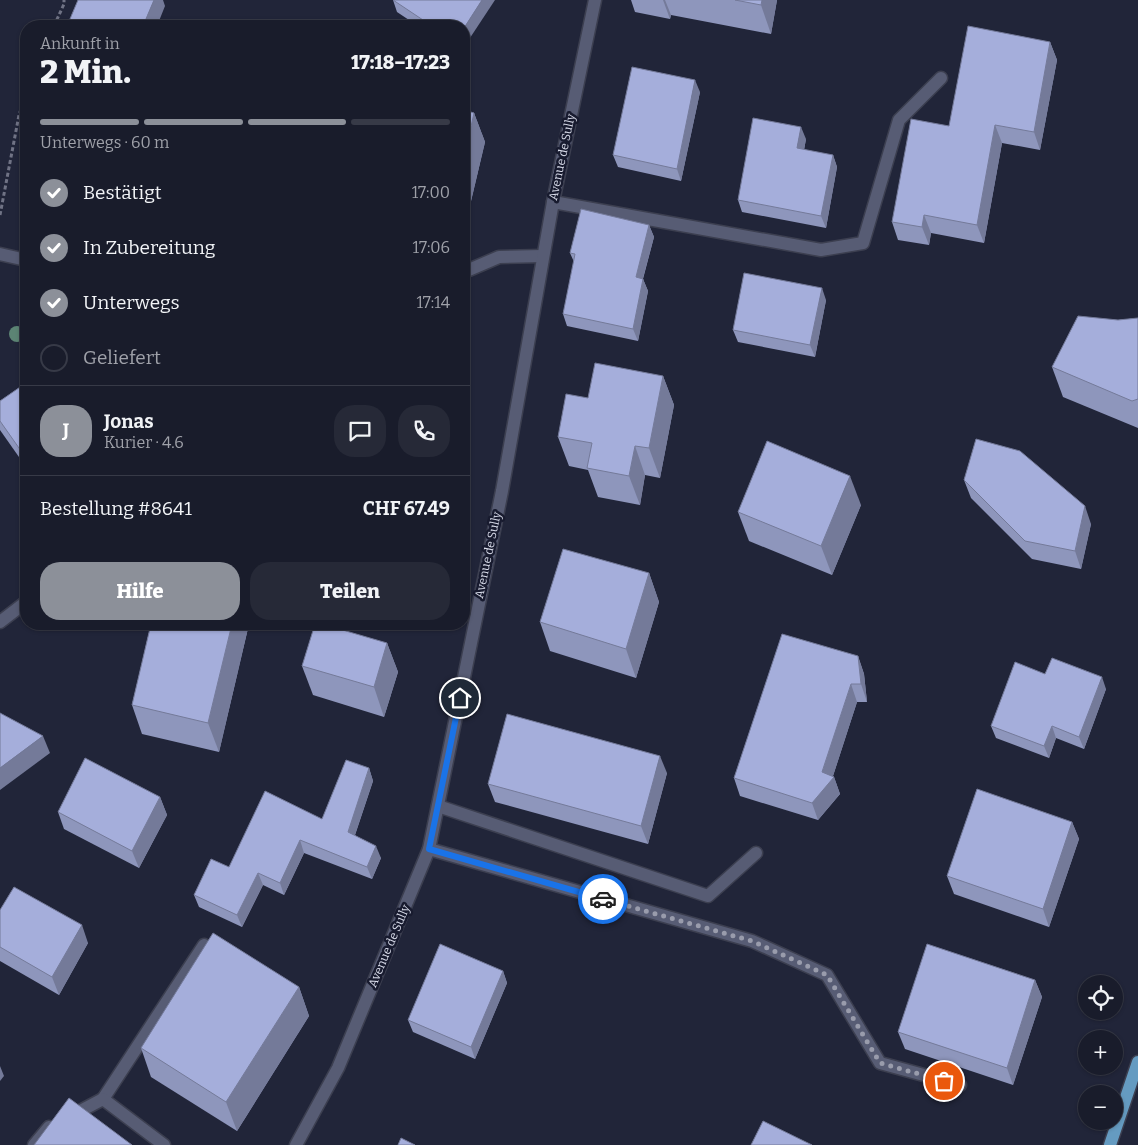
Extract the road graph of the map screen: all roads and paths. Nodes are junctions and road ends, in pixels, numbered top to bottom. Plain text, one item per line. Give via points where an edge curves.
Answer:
1 (64, 0) edge
2 (596, 0) edge
3 (57, 20) edge
4 (940, 78) dead end
5 (20, 112) edge
6 (553, 202) junction
7 (0, 215) edge
8 (0, 254) edge
9 (542, 256) junction
10 (20, 259) edge
11 (470, 269) edge
12 (20, 607) edge
13 (0, 622) edge
14 (438, 806) junction
15 (429, 849) junction
16 (756, 853) dead end
17 (204, 945) edge
18 (1138, 1062) edge
19 (960, 1085) dead end
20 (103, 1099) junction
21 (34, 1145) edge
22 (164, 1145) edge
23 (296, 1145) edge
24 (1110, 1145) edge

1 - 3 path
2 - 6 street, Avenue de Sully
4 - 6 street via 899,120 863,243 821,250
5 - 7 path
6 - 9 street, Avenue de Sully
8 - 10 street
9 - 11 street via 499,257
9 - 14 street, Avenue de Sully via 502,491
12 - 13 street
14 - 15 street, Avenue de Sully
14 - 16 street via 708,896
15 - 19 street via 752,941 827,975 880,1063
15 - 23 street, Avenue de Sully via 338,1068
17 - 20 street
18 - 24 main road
20 - 21 street via 48,1128
20 - 22 street

